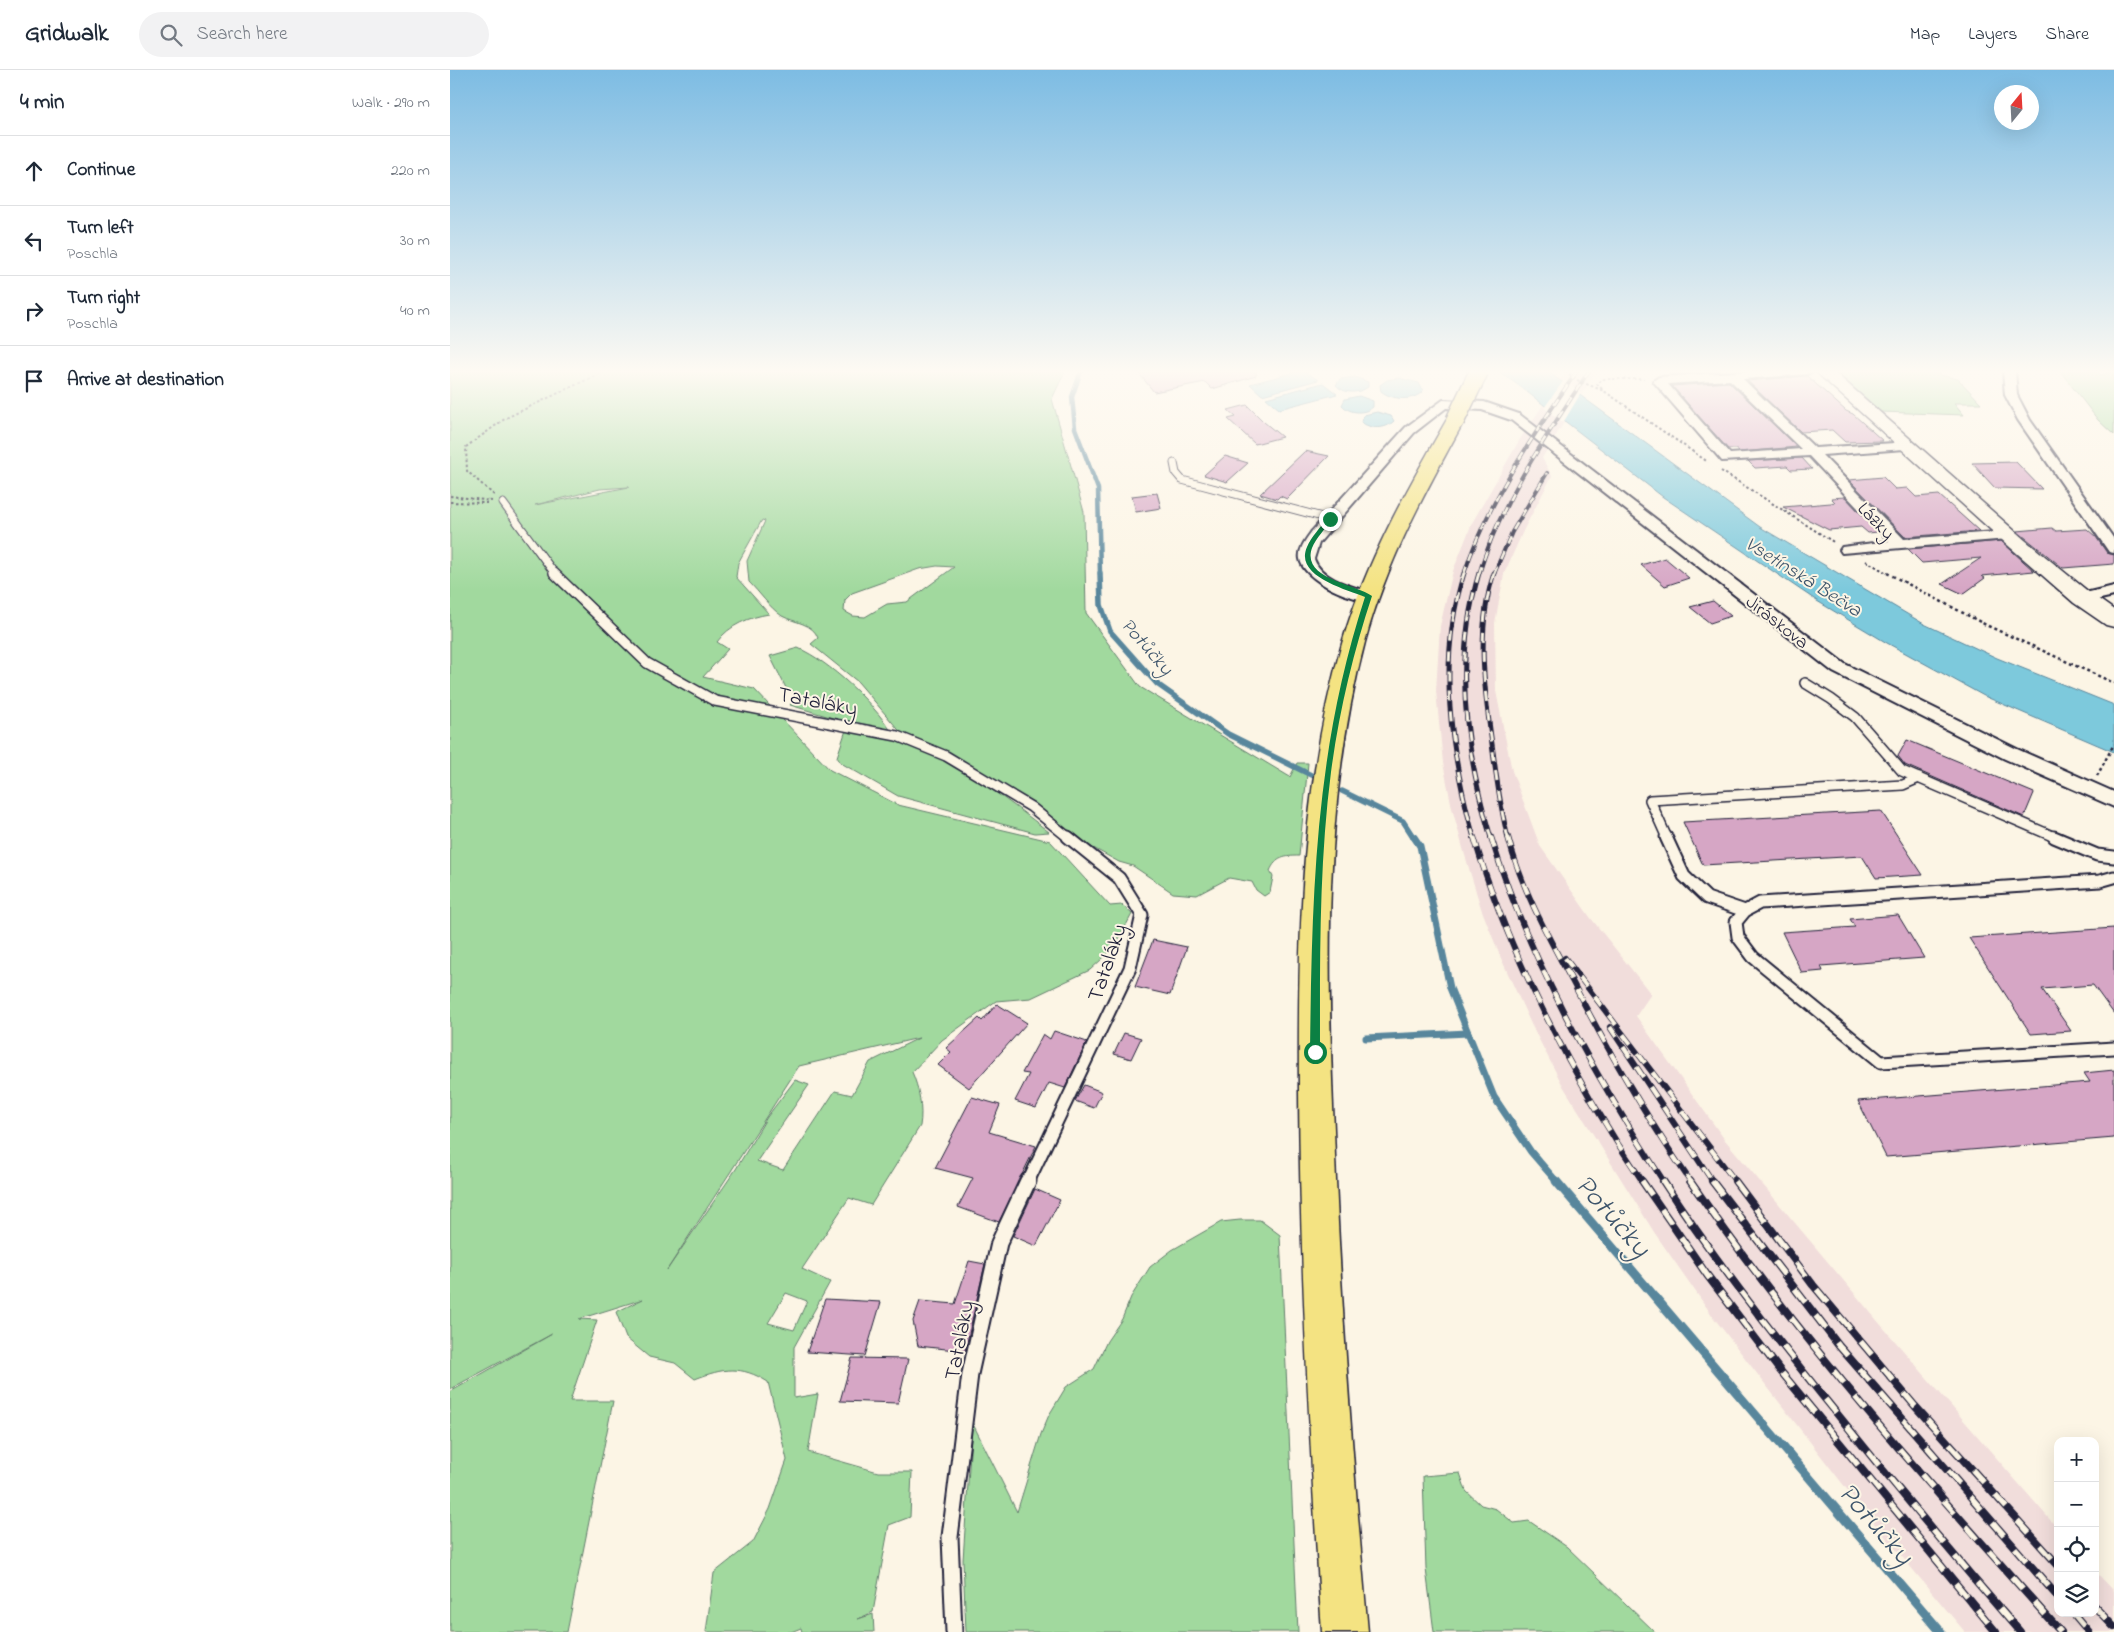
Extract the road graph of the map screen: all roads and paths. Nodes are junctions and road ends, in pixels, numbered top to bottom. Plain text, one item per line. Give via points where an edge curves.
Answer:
1 (470, 444) edge
2 (1398, 444) edge
3 (1444, 444) edge
4 (1549, 444) edge
5 (1687, 444) edge
6 (1703, 444) edge
7 (1804, 444) edge
8 (2041, 444) edge
9 (1905, 445) joint
10 (1812, 452) junction
11 (1717, 463) junction
12 (1174, 464) dead end
13 (450, 496) edge
14 (450, 502) edge
15 (503, 503) junction
16 (1330, 519) junction
17 (2008, 535) junction
18 (1900, 544) junction
19 (2114, 549) edge
20 (1847, 550) junction
21 (2114, 591) edge
22 (1368, 596) junction
23 (2082, 598) junction
24 (2114, 620) edge
25 (1805, 683) dead end
26 (2114, 683) edge
27 (2114, 744) edge
28 (2103, 764) dead end
29 (1919, 778) junction
30 (2114, 800) edge
31 (2114, 857) edge
32 (2114, 877) edge
33 (1745, 911) junction
34 (2114, 1048) edge
35 (954, 1632) edge
36 (1345, 1632) edge

1 - 15 path via 466,447 467,471
2 - 16 street, Jiráskova
3 - 22 main road via 1391,542
4 - 30 street, Jiráskova via 1840,668 2011,754
5 - 11 path
6 - 11 street
7 - 10 street, Lázky
8 - 19 street
9 - 10 street
9 - 17 street
10 - 11 street
10 - 18 street, Lázky
11 - 20 path
12 - 16 lane via 1182,480
13 - 15 path
14 - 15 path
15 - 35 lane, Tataláky via 559,580 647,663 715,701 897,736 946,756 1031,808 1075,840 1119,878 1142,915 1130,968 999,1243 970,1374 950,1537
16 - 22 street, Jiráskova via 1310,546 1309,565 1329,582
17 - 18 street, Lázky
17 - 23 street
18 - 20 street, Lázky
20 - 26 path via 1952,609
21 - 23 street
22 - 36 main road via 1353,643 1327,772 1320,837 1316,940 1319,1228 1332,1479
23 - 24 street
25 - 29 lane via 1848,710 1870,733 1891,763
27 - 28 path
29 - 31 lane via 2097,855
29 - 33 lane via 1903,785 1650,800 1684,876 1707,898
32 - 33 lane via 2100,881 1760,903
33 - 34 lane via 1736,922 1738,937 1753,957 1881,1062

